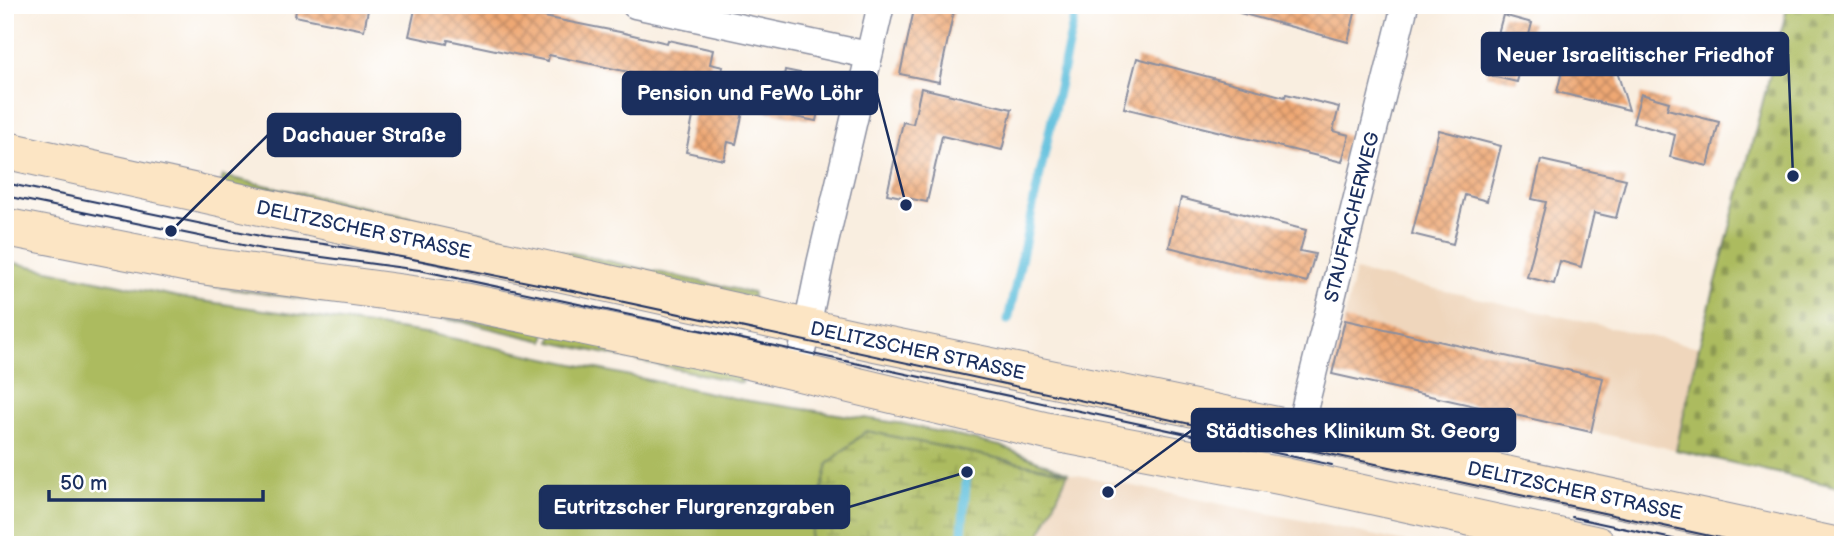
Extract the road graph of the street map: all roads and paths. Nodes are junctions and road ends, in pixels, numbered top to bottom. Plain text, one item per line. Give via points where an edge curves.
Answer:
1 (635, 5) edge
2 (881, 5) edge
3 (1405, 5) edge
4 (869, 55) junction
5 (5, 150) edge
6 (5, 227) edge
7 (807, 327) junction
8 (798, 371) junction
9 (1299, 430) junction
10 (1597, 545) edge
11 (1832, 545) edge

1 - 4 street
2 - 4 street
3 - 9 street, STAUFFACHERWEG
4 - 7 street
5 - 7 main road, DELITZSCHER STRASSE
6 - 8 main road via 197,265 467,302
7 - 8 street
7 - 9 main road, DELITZSCHER STRASSE
8 - 10 main road via 1046,431 1287,477
9 - 11 main road, DELITZSCHER STRASSE

